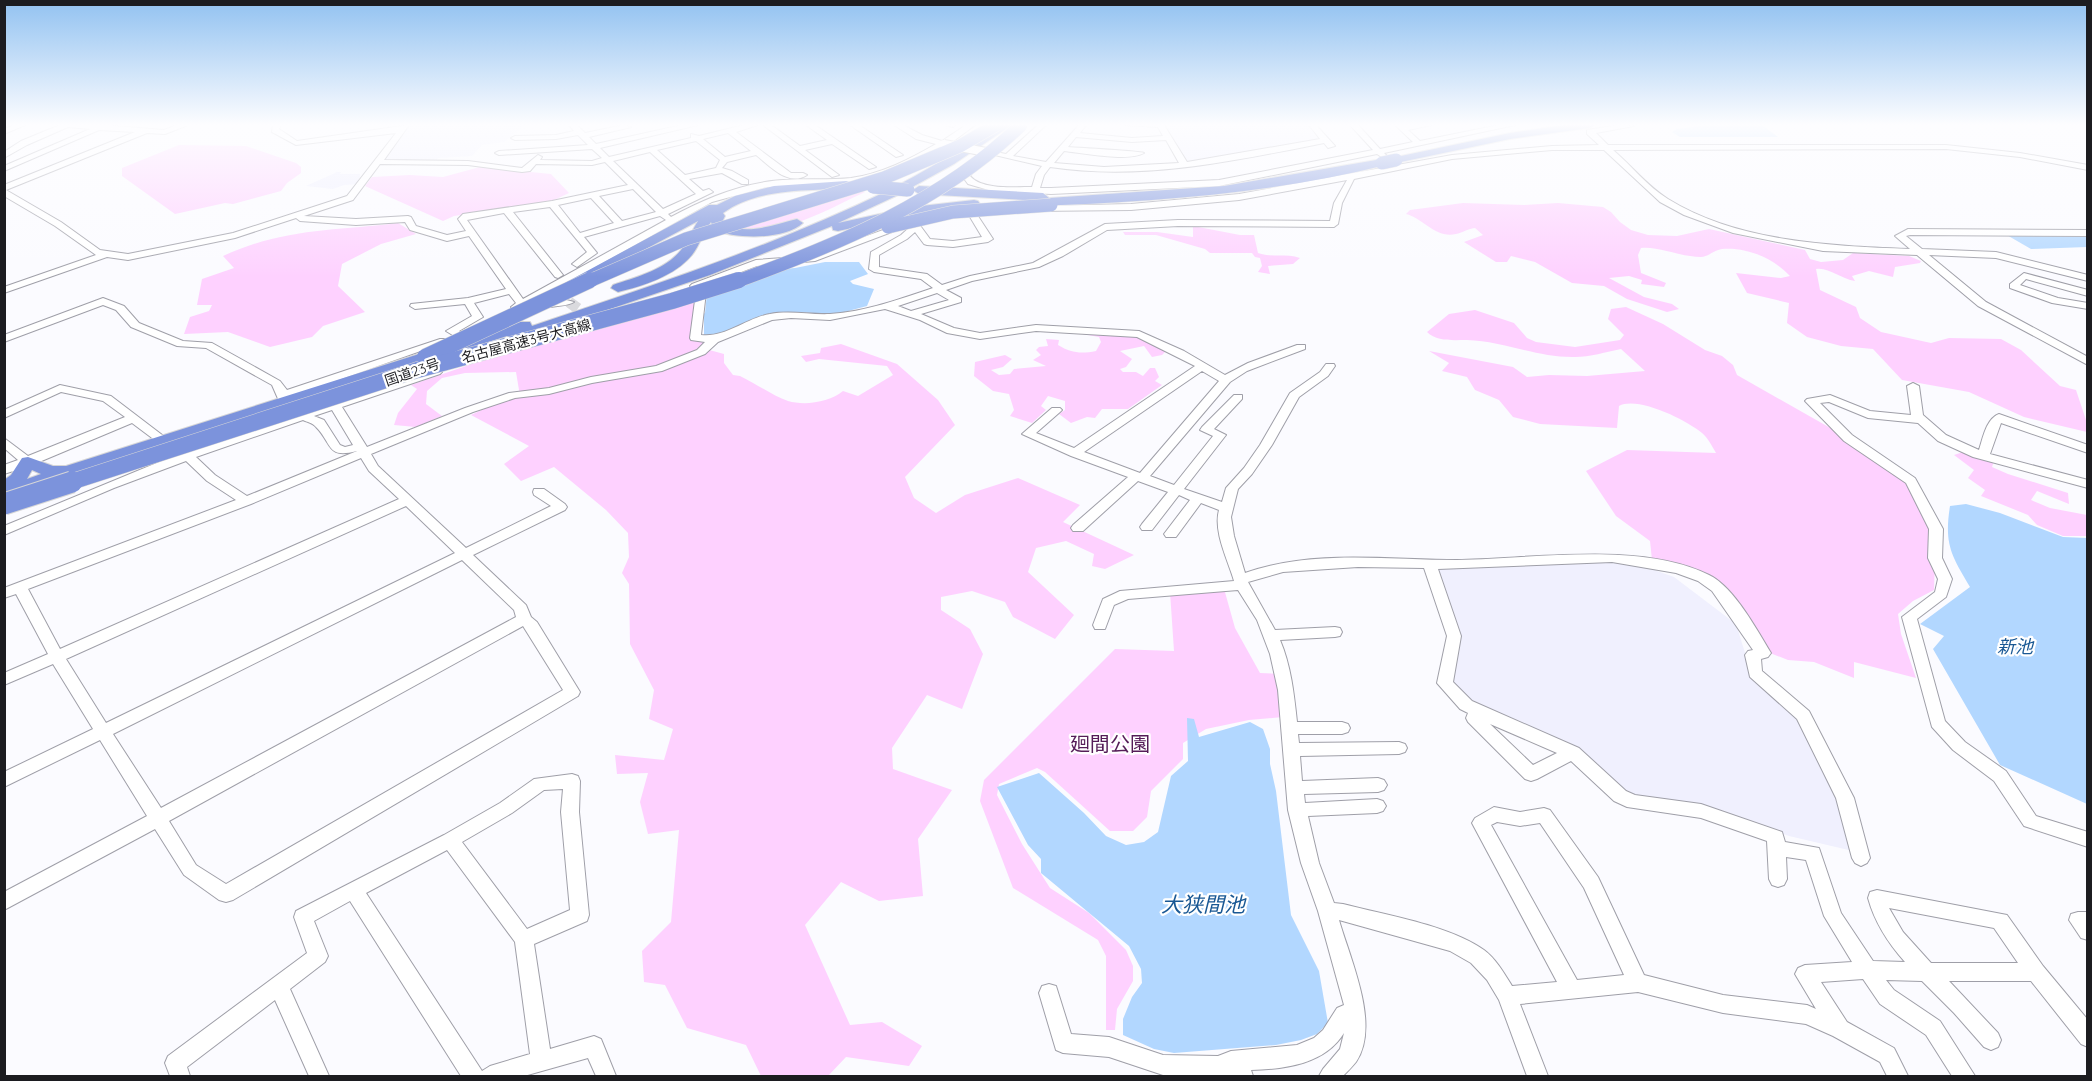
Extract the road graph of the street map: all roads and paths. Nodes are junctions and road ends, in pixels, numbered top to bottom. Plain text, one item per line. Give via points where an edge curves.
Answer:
1 (39, 175) edge
2 (368, 175) edge
3 (624, 175) edge
4 (679, 175) edge
5 (693, 175) edge
6 (736, 175) edge
7 (788, 175) edge
8 (814, 175) edge
9 (871, 175) edge
10 (881, 175) edge
11 (889, 175) edge
12 (907, 175) edge
13 (924, 175) edge
14 (956, 175) edge
15 (960, 175) edge
16 (962, 175) edge
17 (966, 175) edge
18 (1040, 175) edge
19 (1150, 175) edge
20 (1262, 175) edge
21 (1295, 175) edge
22 (1305, 175) edge
23 (1329, 175) edge
24 (1352, 175) edge
25 (1636, 175) edge
26 (1349, 177) junction
27 (682, 178) junction
28 (789, 182) joint
29 (950, 183) junction
30 (846, 185) junction
31 (635, 186) junction
32 (870, 188) junction
33 (1142, 189) junction
34 (1286, 189) junction
35 (4, 190) edge
36 (905, 191) junction
37 (593, 195) junction
38 (702, 195) junction
39 (1044, 197) junction
40 (820, 198) junction
41 (1065, 201) junction
42 (1110, 202) junction
43 (552, 204) junction
44 (1131, 206) junction
45 (508, 212) junction
46 (971, 212) junction
47 (663, 213) junction
48 (827, 215) junction
49 (293, 217) junction
50 (915, 224) junction
51 (620, 225) junction
52 (1118, 225) junction
53 (665, 229) junction
54 (471, 233) junction
55 (2088, 233) edge
56 (578, 236) junction
57 (1918, 252) junction
58 (108, 254) junction
59 (558, 275) junction
60 (2088, 278) edge
61 (744, 279) junction
62 (696, 280) junction
63 (938, 289) junction
64 (2085, 289) edge
65 (4, 290) edge
66 (517, 297) junction
67 (468, 301) junction
68 (568, 302) tunnel mouth
69 (885, 305) junction
70 (415, 306) dead end
71 (2088, 306) edge
72 (912, 314) junction
73 (4, 339) edge
74 (714, 340) junction
75 (456, 343) junction
76 (1301, 347) dead end
77 (2086, 360) edge
78 (1202, 366) junction
79 (1329, 366) dead end
80 (1226, 380) junction
81 (1913, 386) dead end
82 (1238, 397) dead end
83 (285, 398) junction
84 (335, 405) junction
85 (1056, 410) dead end
86 (4, 415) edge
87 (303, 415) junction
88 (134, 418) junction
89 (1922, 420) junction
90 (4, 441) edge
91 (164, 441) junction
92 (2088, 449) edge
93 (361, 450) junction
94 (1075, 453) junction
95 (1983, 455) junction
96 (188, 456) junction
97 (28, 462) junction
98 (97, 463) junction
99 (4, 470) edge
100 (1139, 477) junction
101 (2088, 484) edge
102 (4, 490) edge
103 (1177, 491) junction
104 (539, 492) dead end
105 (4, 498) edge
106 (1198, 498) junction
107 (246, 501) junction
108 (406, 501) junction
109 (4, 505) edge
110 (1225, 508) junction
111 (1148, 526) dead end
112 (1078, 528) dead end
113 (4, 531) edge
114 (1171, 534) dead end
115 (464, 555) junction
116 (1429, 564) junction
117 (1242, 582) junction
118 (20, 586) junction
119 (4, 593) edge
120 (524, 619) junction
121 (1100, 625) dead end
122 (1335, 632) dead end
123 (1271, 635) junction
124 (56, 656) junction
125 (4, 680) edge
126 (1477, 711) junction
127 (1288, 728) junction
128 (1342, 728) dead end
129 (102, 731) junction
130 (1399, 748) dead end
131 (1290, 750) junction
132 (1573, 753) junction
133 (4, 780) edge
134 (1378, 785) dead end
135 (1293, 788) junction
136 (1377, 806) dead end
137 (1297, 810) junction
138 (159, 819) junction
139 (450, 840) junction
140 (2088, 840) edge
141 (1776, 848) junction
142 (1861, 858) dead end
143 (1778, 879) dead end
144 (354, 891) junction
145 (4, 902) edge
146 (1327, 911) junction
147 (2088, 920) edge
148 (2088, 932) edge
149 (524, 939) junction
150 (1868, 970) junction
151 (1926, 972) junction
152 (2036, 972) junction
153 (1638, 983) junction
154 (279, 986) junction
155 (1572, 990) junction
156 (1049, 993) dead end
157 (1507, 996) junction
158 (1355, 1009) junction
159 (1840, 1029) junction
160 (2088, 1037) edge
161 (1991, 1040) dead end
162 (541, 1060) junction
163 (1218, 1066) junction
164 (1339, 1074) edge
165 (180, 1077) edge
166 (319, 1077) edge
167 (473, 1077) edge
168 (490, 1077) edge
169 (606, 1077) edge
170 (1243, 1077) edge
171 (1537, 1077) edge
172 (1898, 1077) edge
173 (1964, 1077) edge

1 - 35 street
2 - 49 street via 350,198
3 - 31 street
4 - 27 street
5 - 27 street
6 - 38 street via 745,182
7 - 8 street
9 - 28 street
10 - 40 highway, bridge
11 - 40 highway, 名古屋高速3号大高線, bridge
12 - 48 highway, 国道23号
13 - 62 highway, 国道23号
14 - 39 highway via 964,185 984,191
15 - 29 highway, 名古屋高速3号大高線, bridge
16 - 29 highway, bridge
17 - 39 street via 971,182 992,188
18 - 39 street
19 - 33 street
20 - 33 street
21 - 39 highway via 1206,189
22 - 41 highway via 1233,189
23 - 42 highway via 1263,189
24 - 26 street
25 - 57 street via 1658,196 1687,213 1757,237 1823,249
26 - 34 street
26 - 52 street via 1334,224
27 - 38 street
28 - 53 highway via 732,195
29 - 61 highway, 名古屋高速3号大高線, bridge via 856,234
30 - 32 highway
30 - 53 highway via 807,184 755,191
30 - 75 highway via 777,190 731,204 709,216 686,254 668,268
31 - 37 street
31 - 47 street
32 - 36 highway, bridge
32 - 48 highway via 776,192 739,204 716,219 724,230 749,234
33 - 39 street
34 - 42 highway via 1154,202
34 - 44 street
35 - 58 street via 97,252
36 - 39 highway
36 - 41 highway
37 - 43 street
37 - 51 street
38 - 47 street
39 - 42 highway
39 - 61 highway, bridge via 918,219
40 - 75 highway, 名古屋高速3号大高線, bridge via 657,250
41 - 62 highway via 964,205 882,216 831,230
43 - 45 street
43 - 56 street
44 - 46 street
44 - 52 street
45 - 54 street via 466,216 462,219
45 - 59 street
46 - 50 street
46 - 50 street via 988,239 953,244 927,242
47 - 51 street
47 - 53 street
48 - 75 highway, 国道23号 via 659,280
49 - 54 street via 356,222 408,219 413,228 447,238
49 - 58 street via 176,248 128,257
50 - 62 street via 812,259 756,262
50 - 63 street via 904,237 874,254 874,269 924,276
51 - 56 street
52 - 63 street via 1105,227 1036,265
53 - 66 street
53 - 75 highway, bridge
54 - 66 street
55 - 57 street via 1901,234
56 - 59 street via 591,255
57 - 60 street via 2003,256
57 - 77 street via 1982,304
58 - 65 street
59 - 66 street
61 - 109 highway, 名古屋高速3号大高線, bridge via 418,370
62 - 74 street via 701,292 695,338
62 - 84 street via 659,308 594,322
62 - 109 highway, 国道23号
63 - 69 street
63 - 72 street via 957,300
64 - 71 street via 2024,276 2013,286 2056,301
66 - 67 street
66 - 68 street via 526,310
66 - 75 street
67 - 70 street
67 - 75 street via 478,317 451,331
69 - 72 street
69 - 74 street via 830,317 770,317
72 - 78 street via 951,331 980,336 1036,328 1139,334
73 - 83 street via 103,301 120,308 135,326 182,344 208,345 276,383
74 - 93 street via 701,352 658,369 513,395
75 - 83 highway, 国道23号
75 - 105 highway, 名古屋高速3号大高線, bridge via 344,387
76 - 80 street via 1236,371
78 - 80 street
78 - 94 street
79 - 110 street via 1294,395 1266,445 1232,488
80 - 100 street
81 - 89 street via 1917,416
82 - 103 street via 1206,430 1220,435
83 - 91 highway, 国道23号
84 - 87 street
84 - 93 street
85 - 94 street via 1028,434
86 - 88 street via 60,388 107,398
87 - 93 street via 320,423 336,448
87 - 96 street
88 - 91 street
88 - 97 street
89 - 95 street via 1942,438
89 - 140 street via 1868,414 1830,398 1810,401 1848,438 1911,481 1936,529 1935,558 1945,579 1941,594 1909,617 1938,723 1959,746 2000,776 2030,821
90 - 97 street
91 - 98 highway, 国道23号
92 - 95 street via 1999,418
93 - 107 street
93 - 108 street
94 - 100 street
95 - 101 street
96 - 107 street
96 - 113 street
97 - 98 highway via 51,472
97 - 99 street
97 - 102 highway via 18,479
98 - 102 highway, 国道23号
100 - 103 street
100 - 112 street
103 - 106 street
103 - 111 street
104 - 115 street via 560,507
106 - 110 street
106 - 114 street
107 - 118 street
108 - 115 street
108 - 124 street
110 - 117 street via 1227,536
115 - 120 street via 521,608
115 - 129 street
116 - 117 street via 1312,565 1284,568
116 - 126 street via 1454,636 1445,683
116 - 142 street via 1612,558 1710,580 1763,653 1753,655 1755,673 1803,715 1845,798
117 - 121 street via 1125,594 1108,602
117 - 123 street
118 - 119 street
118 - 124 street
120 - 138 street
120 - 138 street via 572,692 226,894 190,870
122 - 123 street
123 - 127 street via 1286,690
124 - 125 street
124 - 129 street
126 - 132 street
126 - 132 street via 1474,718 1531,774
127 - 128 street
127 - 131 street
129 - 133 street
129 - 138 street
130 - 131 street
131 - 135 street
132 - 141 street via 1620,796 1633,802 1701,811 1736,821 1776,837
134 - 135 street
135 - 137 street
136 - 137 street
137 - 146 street
138 - 145 street
139 - 144 street
139 - 149 street
139 - 149 street via 540,784 572,781 570,813 579,915
141 - 143 street
141 - 150 street via 1813,853 1833,915
144 - 154 street via 303,917 318,956
144 - 167 street
146 - 157 street via 1456,944 1478,957
146 - 158 street
147 - 148 street via 2078,920
149 - 162 street
150 - 151 street
150 - 159 street via 1805,974
150 - 173 street via 1887,997 1933,1028
151 - 152 street
151 - 152 street via 1892,932 1879,911 1877,898 2000,921
151 - 161 street
152 - 160 street
153 - 155 street
153 - 155 street via 1591,883 1544,815 1520,819 1494,814 1481,823
153 - 159 street via 1723,1004 1807,1015
154 - 165 street via 175,1063
154 - 166 street
155 - 157 street
156 - 163 street via 1064,1043 1109,1047 1163,1065
157 - 171 street
158 - 163 street via 1344,1014 1322,1045 1298,1055 1231,1060
158 - 164 street via 1355,1031
159 - 172 street via 1887,1055
162 - 168 street
162 - 169 street via 594,1046
163 - 170 street

